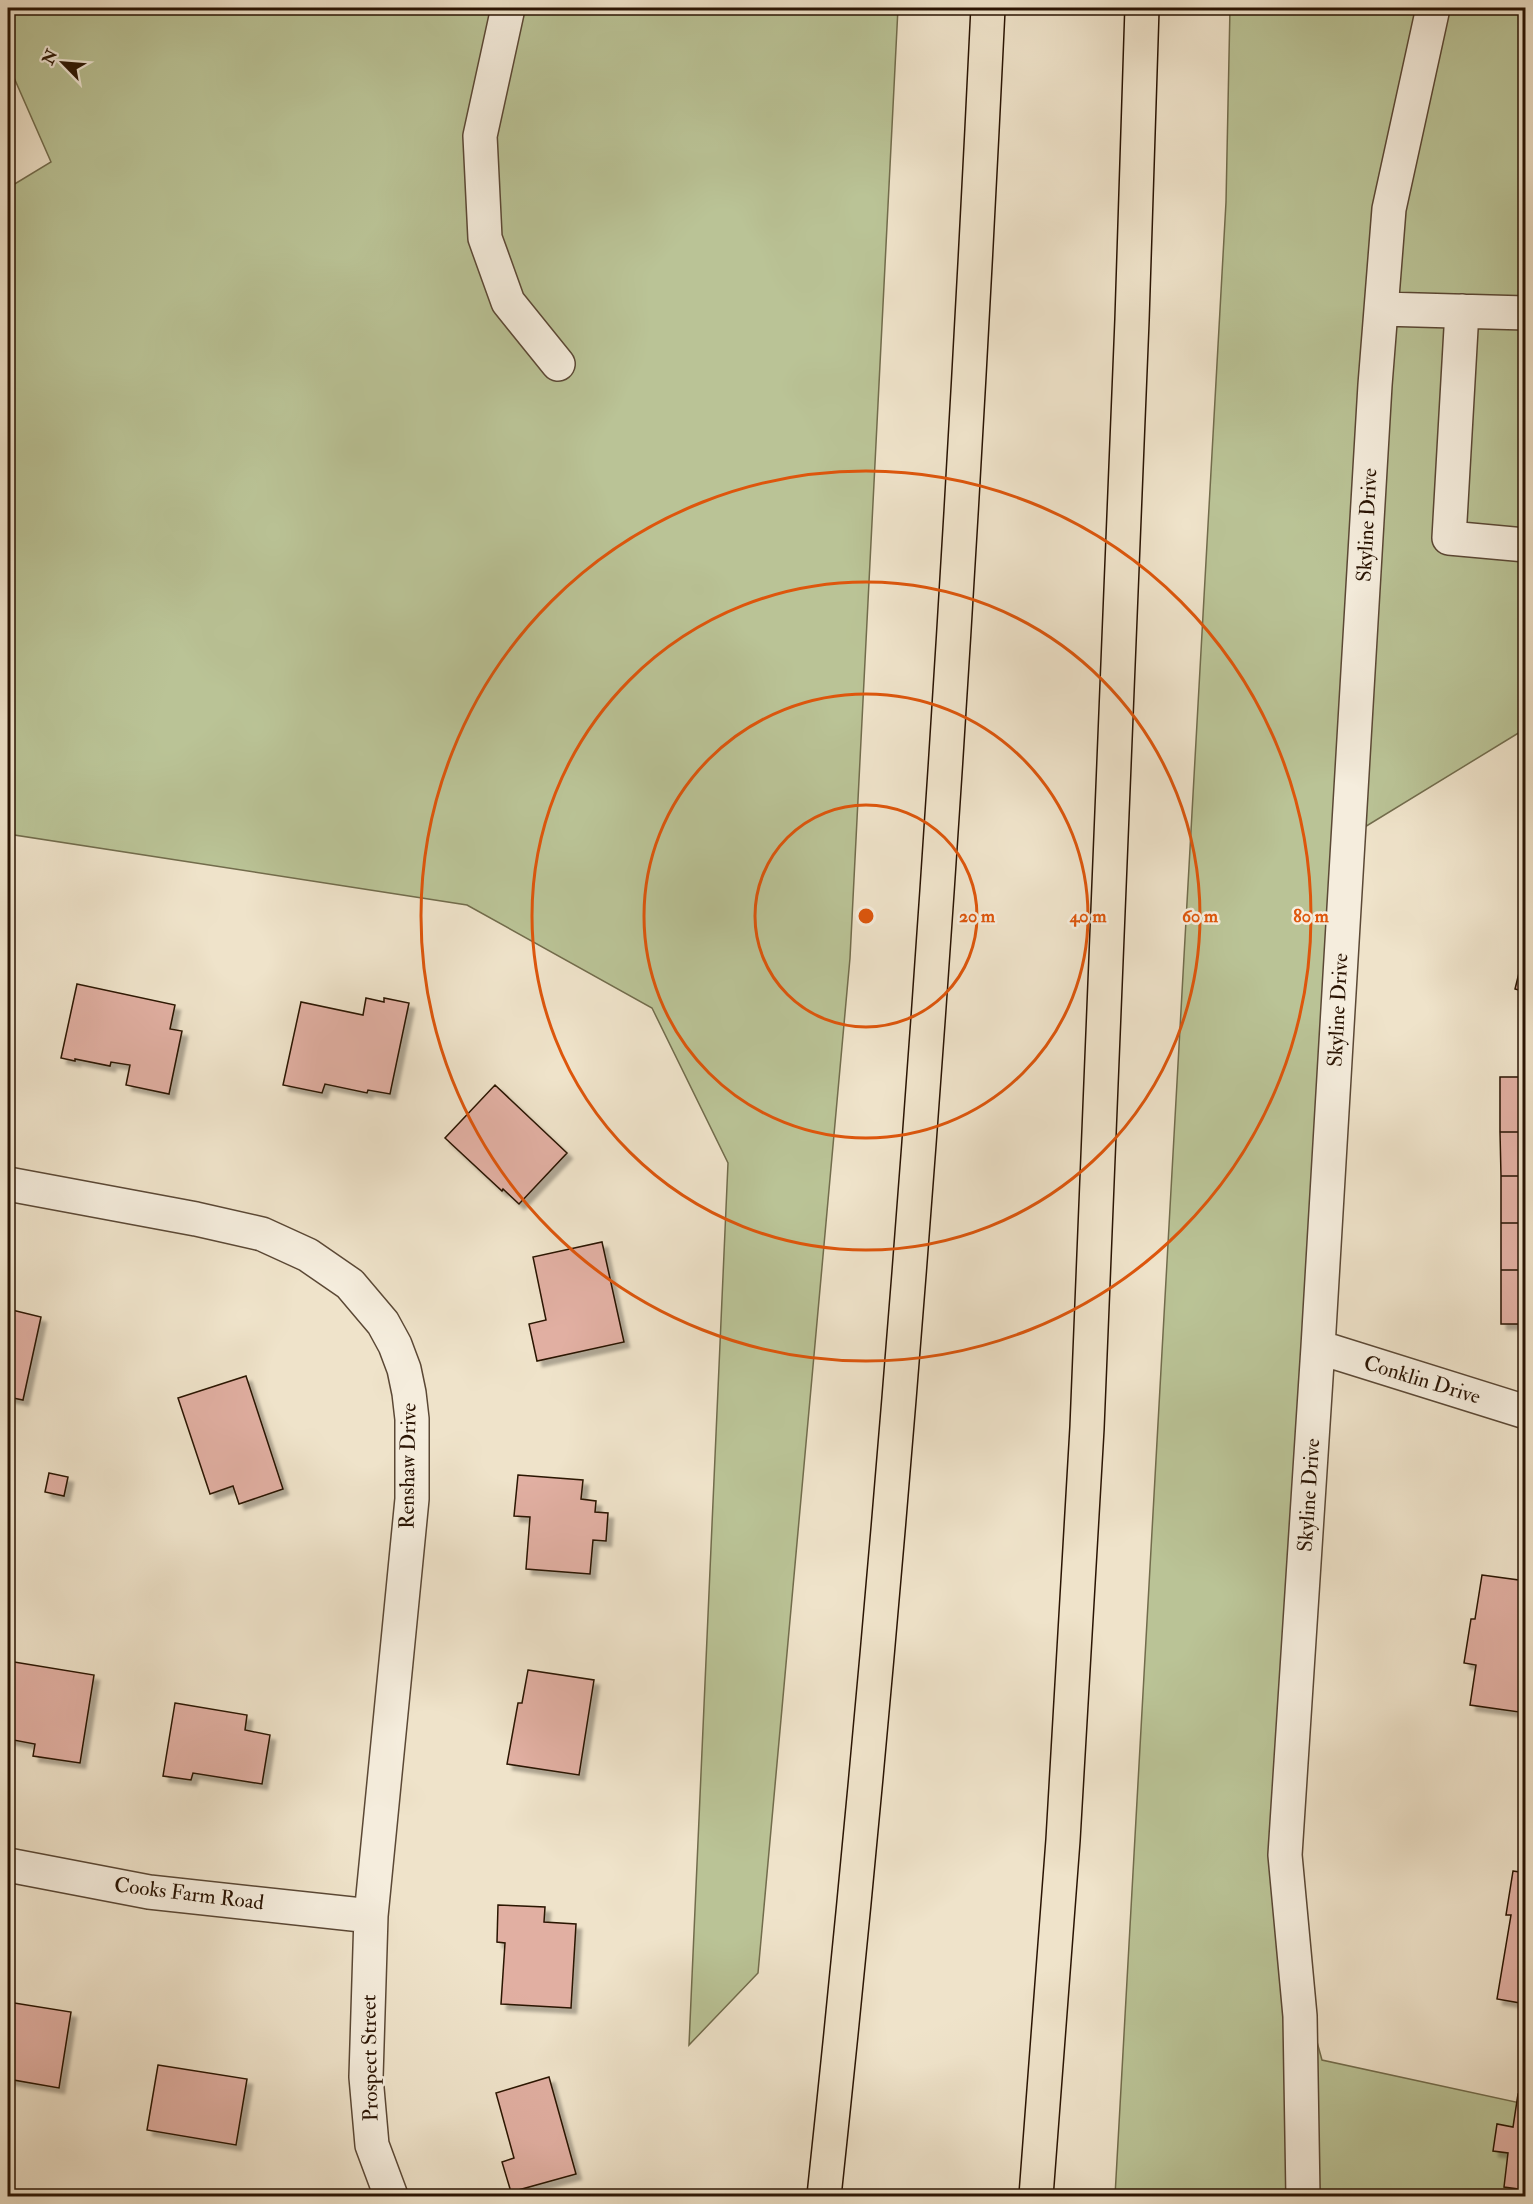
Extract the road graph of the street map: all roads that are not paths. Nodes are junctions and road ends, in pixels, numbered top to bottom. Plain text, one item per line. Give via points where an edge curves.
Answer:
1 (508, 8) edge
2 (988, 8) edge
3 (1142, 8) edge
4 (1433, 8) edge
5 (1382, 309) junction
6 (1462, 311) junction
7 (1526, 313) edge
8 (558, 364) dead end
9 (1526, 545) edge
10 (8, 1184) edge
11 (1318, 1347) junction
12 (1526, 1412) edge
13 (8, 1865) edge
14 (371, 1916) junction
15 (391, 2196) edge
16 (824, 2196) edge
17 (1036, 2196) edge
18 (1303, 2196) edge

1 - 8 street via 480,136 485,238 508,302
2 - 16 highway via 956,590 917,1168 876,1657
3 - 17 highway via 1087,1416 1063,1840
4 - 5 street, Skyline Drive via 1389,209
5 - 6 street
5 - 11 street, Skyline Drive
6 - 7 street
6 - 9 street via 1449,538
10 - 14 street, Renshaw Drive via 262,1234 308,1255 350,1284 383,1323 395,1345 404,1369 412,1419 412,1499
11 - 12 street, Conklin Drive
11 - 18 street, Skyline Drive via 1285,1855 1300,2016
13 - 14 street, Cooks Farm Road via 149,1892
14 - 15 street, Prospect Street via 367,2110 372,2145

